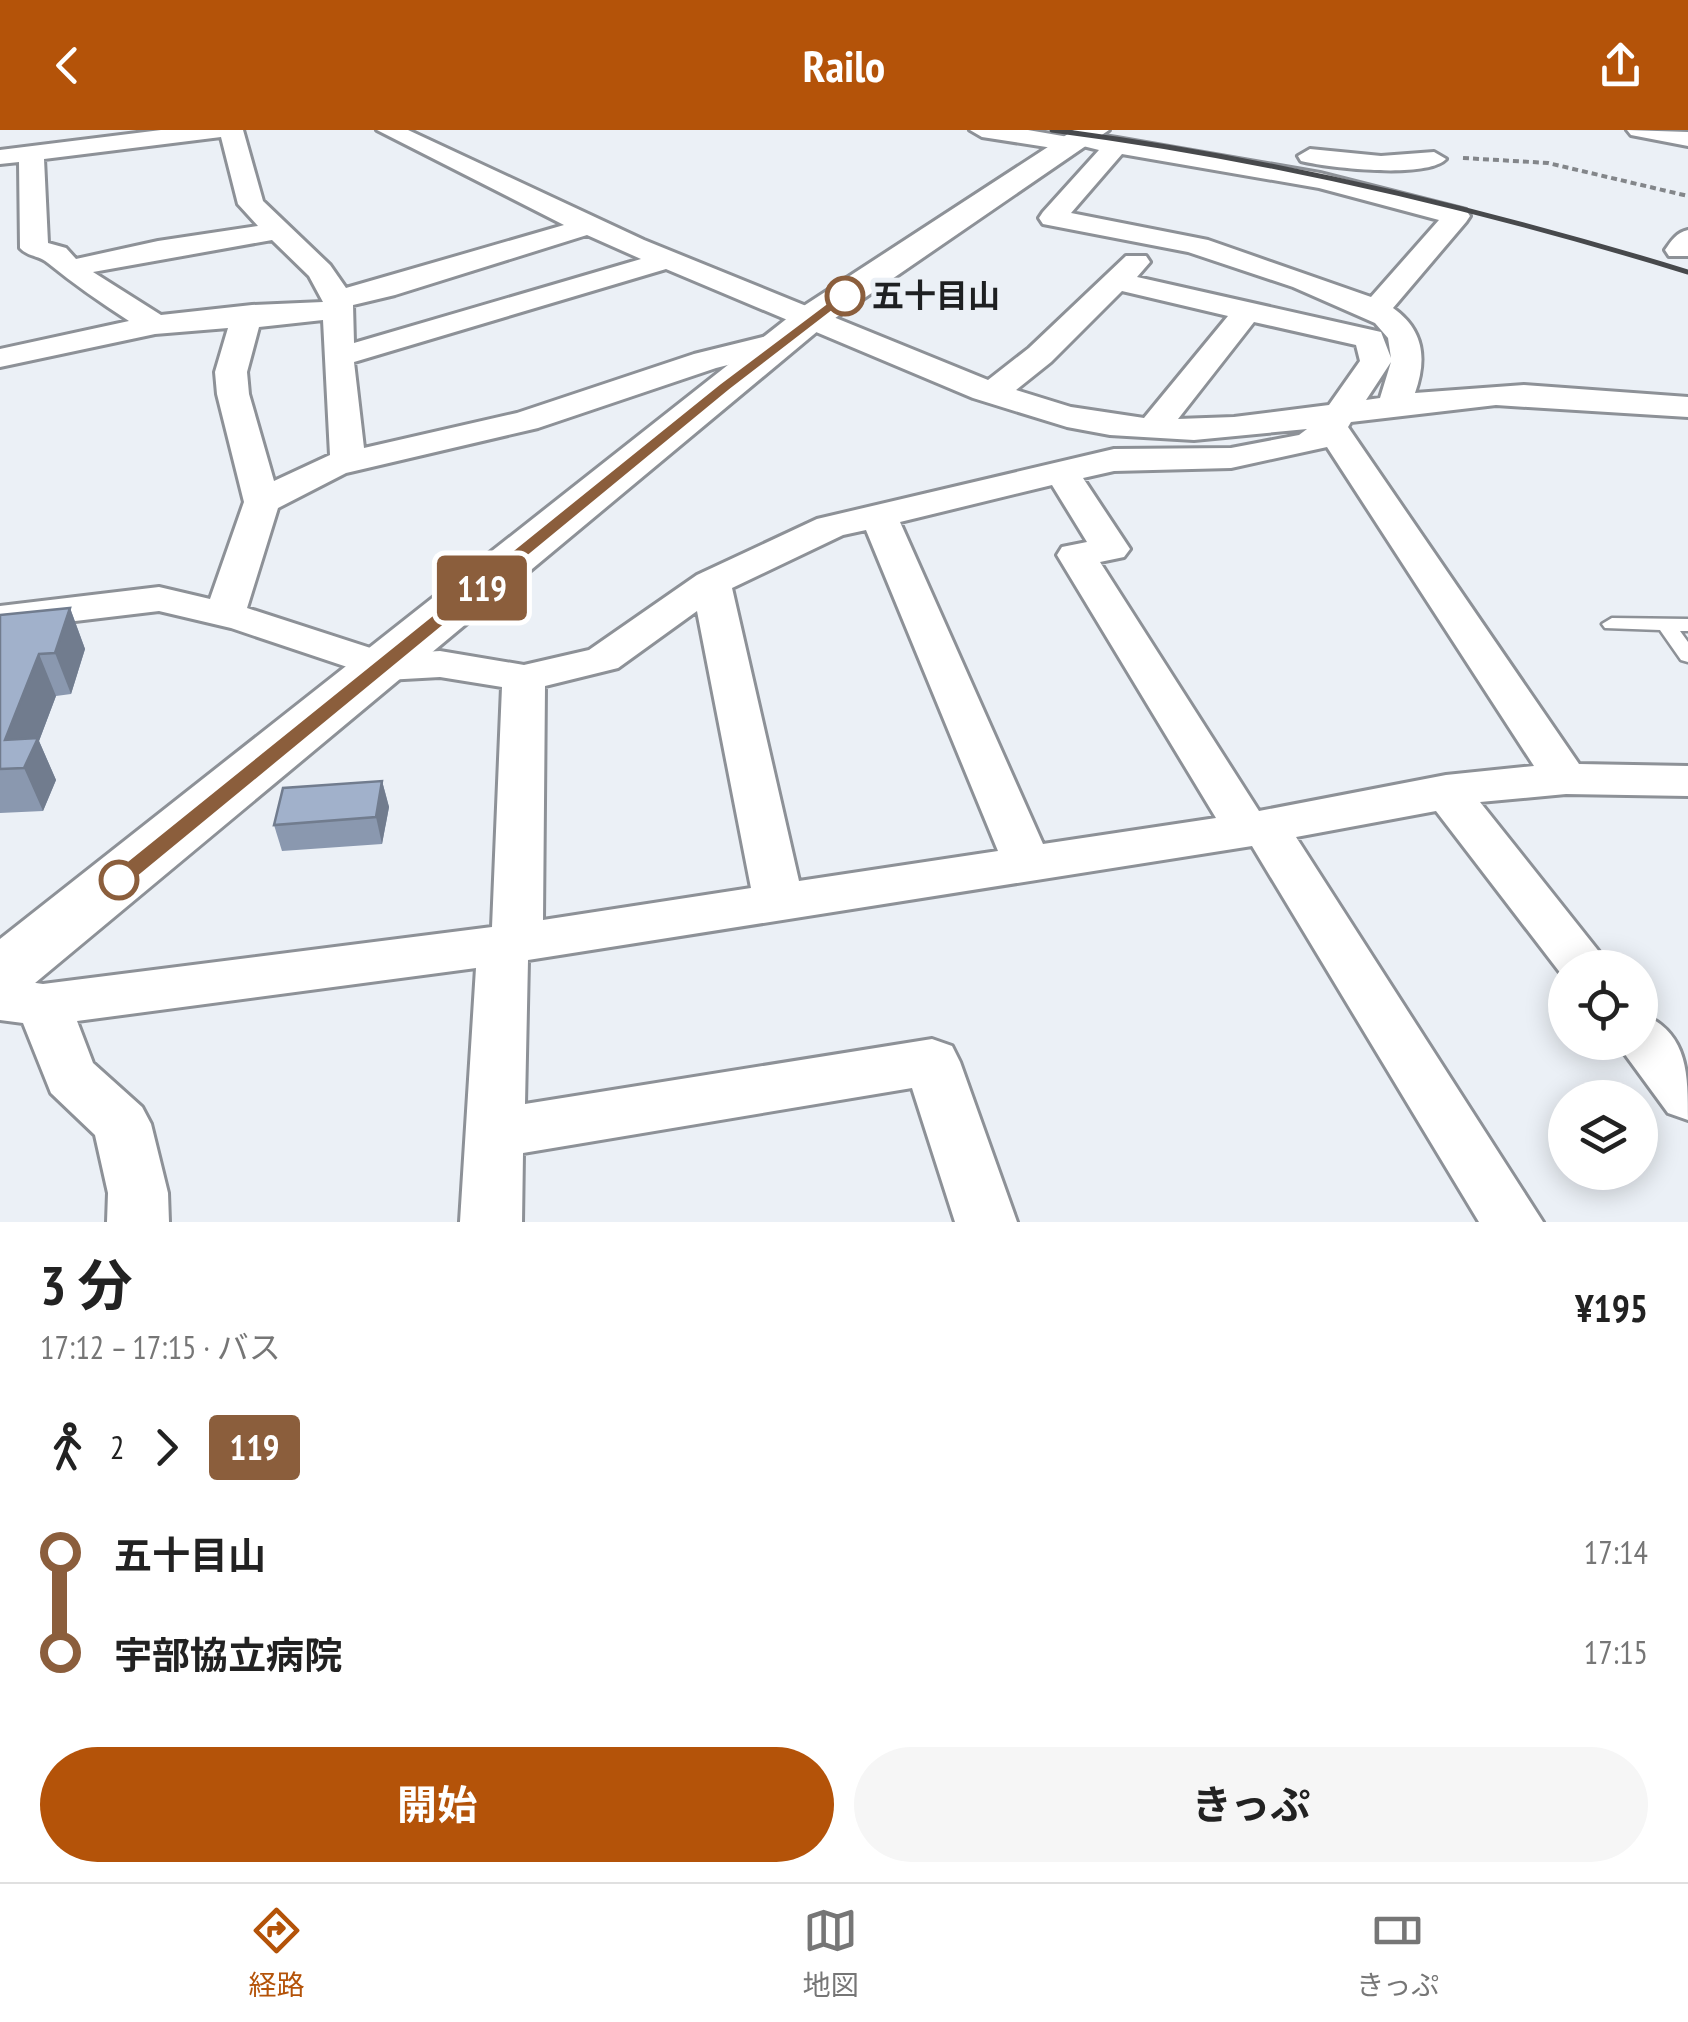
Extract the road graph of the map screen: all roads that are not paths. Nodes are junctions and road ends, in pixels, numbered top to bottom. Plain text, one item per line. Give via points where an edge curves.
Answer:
1 (220, 130) edge
2 (231, 130) edge
3 (389, 130) edge
4 (982, 130) edge
5 (1639, 130) edge
6 (120, 136) edge
7 (1095, 138) edge
8 (1688, 139) edge
9 (30, 154) junction
10 (0, 157) edge
11 (1434, 159) road end
12 (592, 225) junction
13 (276, 231) junction
14 (495, 252) junction
15 (667, 260) junction
16 (70, 269) junction
17 (570, 290) junction
18 (339, 304) junction
19 (1248, 310) junction
20 (1375, 310) junction
21 (252, 314) junction
22 (156, 325) junction
23 (798, 329) junction
24 (338, 357) junction
25 (0, 358) edge
26 (992, 393) junction
27 (1393, 407) junction
28 (1688, 407) edge
29 (1336, 421) junction
30 (1154, 429) junction
31 (348, 462) junction
32 (1062, 472) junction
33 (262, 502) junction
34 (878, 514) junction
35 (711, 583) junction
36 (226, 615) junction
37 (0, 618) edge
38 (1612, 624) dead end
39 (1666, 624) junction
40 (1688, 625) edge
41 (1688, 656) edge
42 (386, 666) junction
43 (524, 678) junction
44 (1566, 779) junction
45 (1688, 781) edge
46 (1446, 791) junction
47 (1256, 828) junction
48 (1027, 863) junction
49 (778, 901) junction
50 (510, 944) junction
51 (1572, 950) edge
52 (14, 993) edge
53 (1658, 1058) edge
54 (1688, 1096) edge
55 (495, 1133) junction
56 (138, 1222) edge
57 (491, 1222) edge
58 (986, 1222) edge
59 (1512, 1222) edge

1 - 6 street
2 - 13 street via 248,198
3 - 12 street
4 - 7 street
5 - 8 street
6 - 9 street
7 - 11 street via 1130,136 1358,161
7 - 20 street via 1052,218 1204,245
7 - 20 street via 1320,181 1457,216
7 - 23 street
9 - 10 street
9 - 16 street via 34,248 56,254
12 - 14 street
12 - 15 street
13 - 16 street
13 - 18 street via 320,271
14 - 17 street
14 - 18 street
15 - 17 street
15 - 23 street
16 - 22 street
17 - 24 street
18 - 21 street
18 - 24 street
19 - 26 street via 1129,270
19 - 29 street via 1370,338 1376,361
19 - 30 street
20 - 27 street via 1400,330 1407,347 1408,375
21 - 22 street
21 - 33 street via 231,372 232,394
22 - 25 street
23 - 26 street
23 - 31 street via 526,421
23 - 42 street
24 - 31 street
26 - 30 street via 1080,420
27 - 28 street via 1521,394
27 - 29 street
29 - 30 street
29 - 32 street via 1310,443 1274,452 1114,460
29 - 44 street
31 - 33 street
32 - 34 street
32 - 47 street via 1111,550 1076,554
33 - 36 street
34 - 35 street via 793,542
34 - 48 street
35 - 43 street via 603,659
35 - 49 street
36 - 37 street via 159,599
36 - 42 street
38 - 39 lane
39 - 40 lane
39 - 41 lane
42 - 43 street via 440,664
42 - 52 street
43 - 50 street
44 - 45 street
44 - 46 street
46 - 47 street
46 - 51 street
47 - 48 street
47 - 59 street
48 - 49 street
49 - 50 street
50 - 52 street
50 - 55 street
52 - 56 street via 71,1076 122,1124
53 - 54 street
55 - 57 street
55 - 58 street via 932,1062

